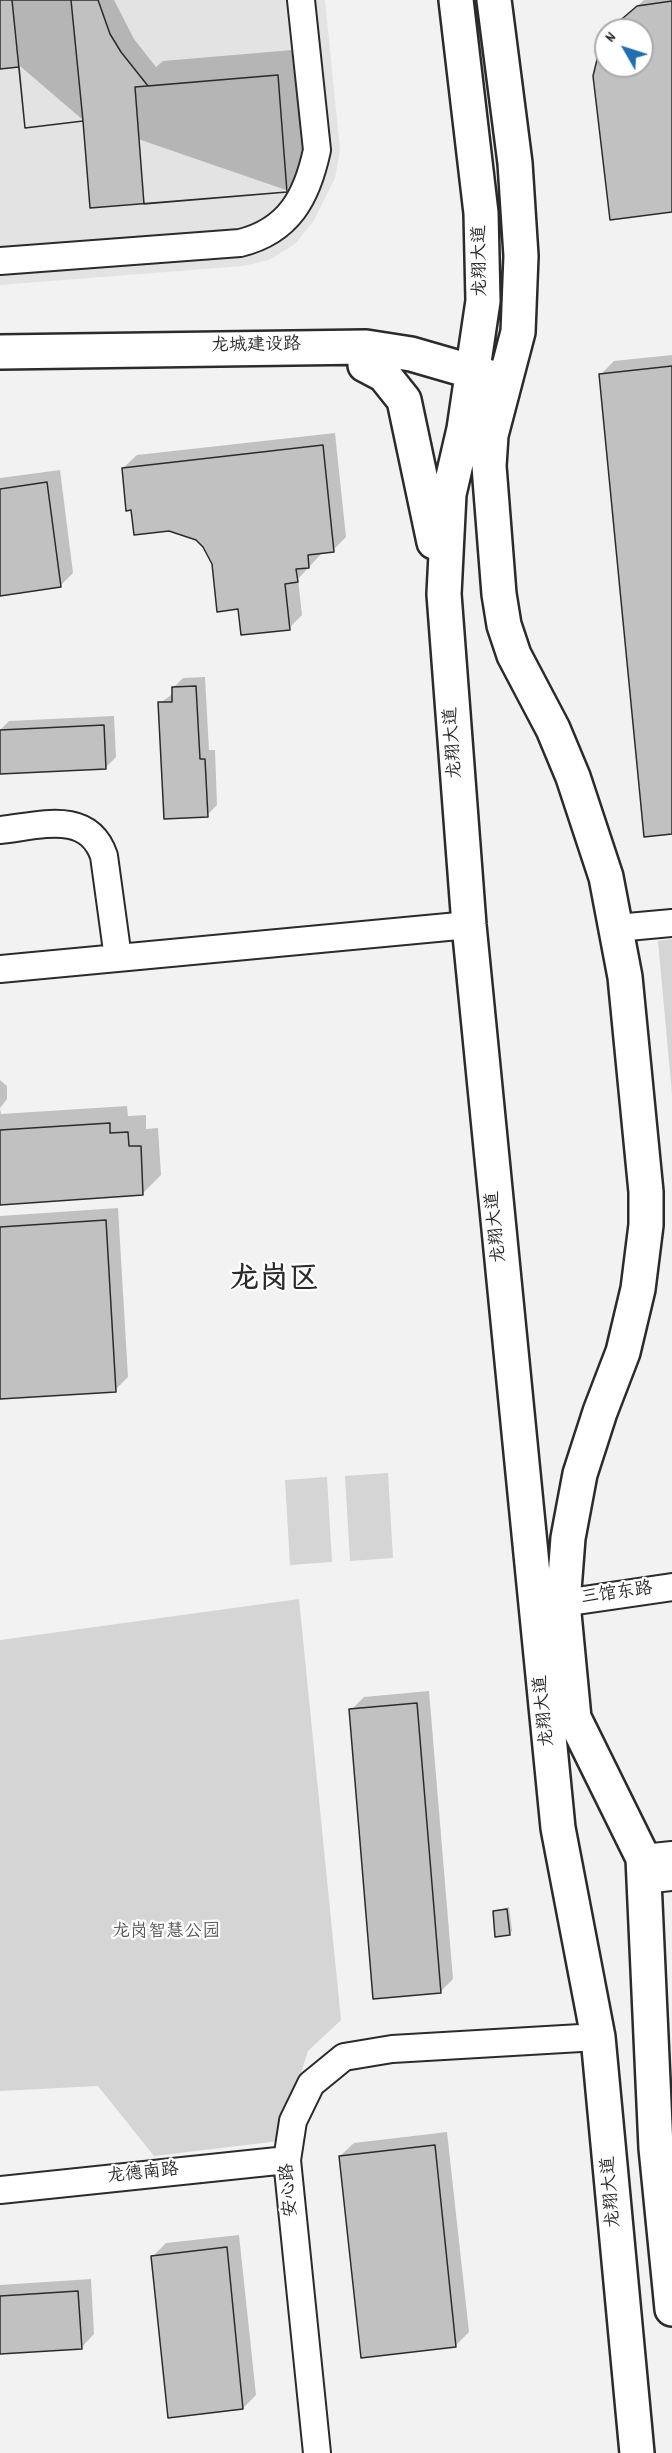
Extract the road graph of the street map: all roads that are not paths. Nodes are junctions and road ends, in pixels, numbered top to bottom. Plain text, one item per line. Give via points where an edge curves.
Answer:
1 (301, 0) edge
2 (456, 0) edge
3 (494, 0) edge
4 (0, 261) edge
5 (0, 352) edge
6 (365, 365) junction
7 (0, 374) edge
8 (471, 380) junction
9 (504, 390) junction
10 (444, 594) junction
11 (0, 830) edge
12 (672, 923) edge
13 (469, 926) junction
14 (617, 928) junction
15 (118, 958) junction
16 (0, 969) edge
17 (672, 1587) edge
18 (563, 1603) junction
19 (658, 1868) edge
20 (598, 2037) junction
21 (287, 2160) junction
22 (0, 2190) edge
23 (672, 2309) edge
24 (317, 2453) edge
25 (637, 2453) edge

1 - 4 street via 317,150 305,189 280,226 260,238 240,243
2 - 8 main road, 龙翔大道 via 481,213 483,301
3 - 9 main road, 龙翔大道 via 515,164 521,256 518,332
5 - 8 main road, 龙城建设路 via 366,347 411,354
6 - 7 main road, 龙城建设路
6 - 8 main road, 龙城建设路
6 - 10 main road via 392,382 408,410
8 - 9 main road, 龙城建设路
8 - 10 main road, 龙翔大道 via 449,494
9 - 14 main road, 龙翔大道 via 491,435 489,466 504,625 514,655 573,777 591,827
10 - 13 main road, 龙翔大道
11 - 15 street via 64,824 91,834 104,856
12 - 14 street
13 - 15 street
13 - 20 main road, 龙翔大道 via 558,1828
14 - 18 main road, 龙翔大道 via 646,1192 646,1225 631,1320 580,1474 568,1538
15 - 16 street
17 - 18 street, 三馆东路
18 - 19 main road, 龙翔大道 via 574,1718
19 - 23 main road, 龙翔大道 via 656,2148
20 - 21 street, 安心路 via 392,2049 344,2057 311,2084 293,2121
20 - 25 main road, 龙翔大道
21 - 22 street, 龙德南路
21 - 24 street, 安心路

